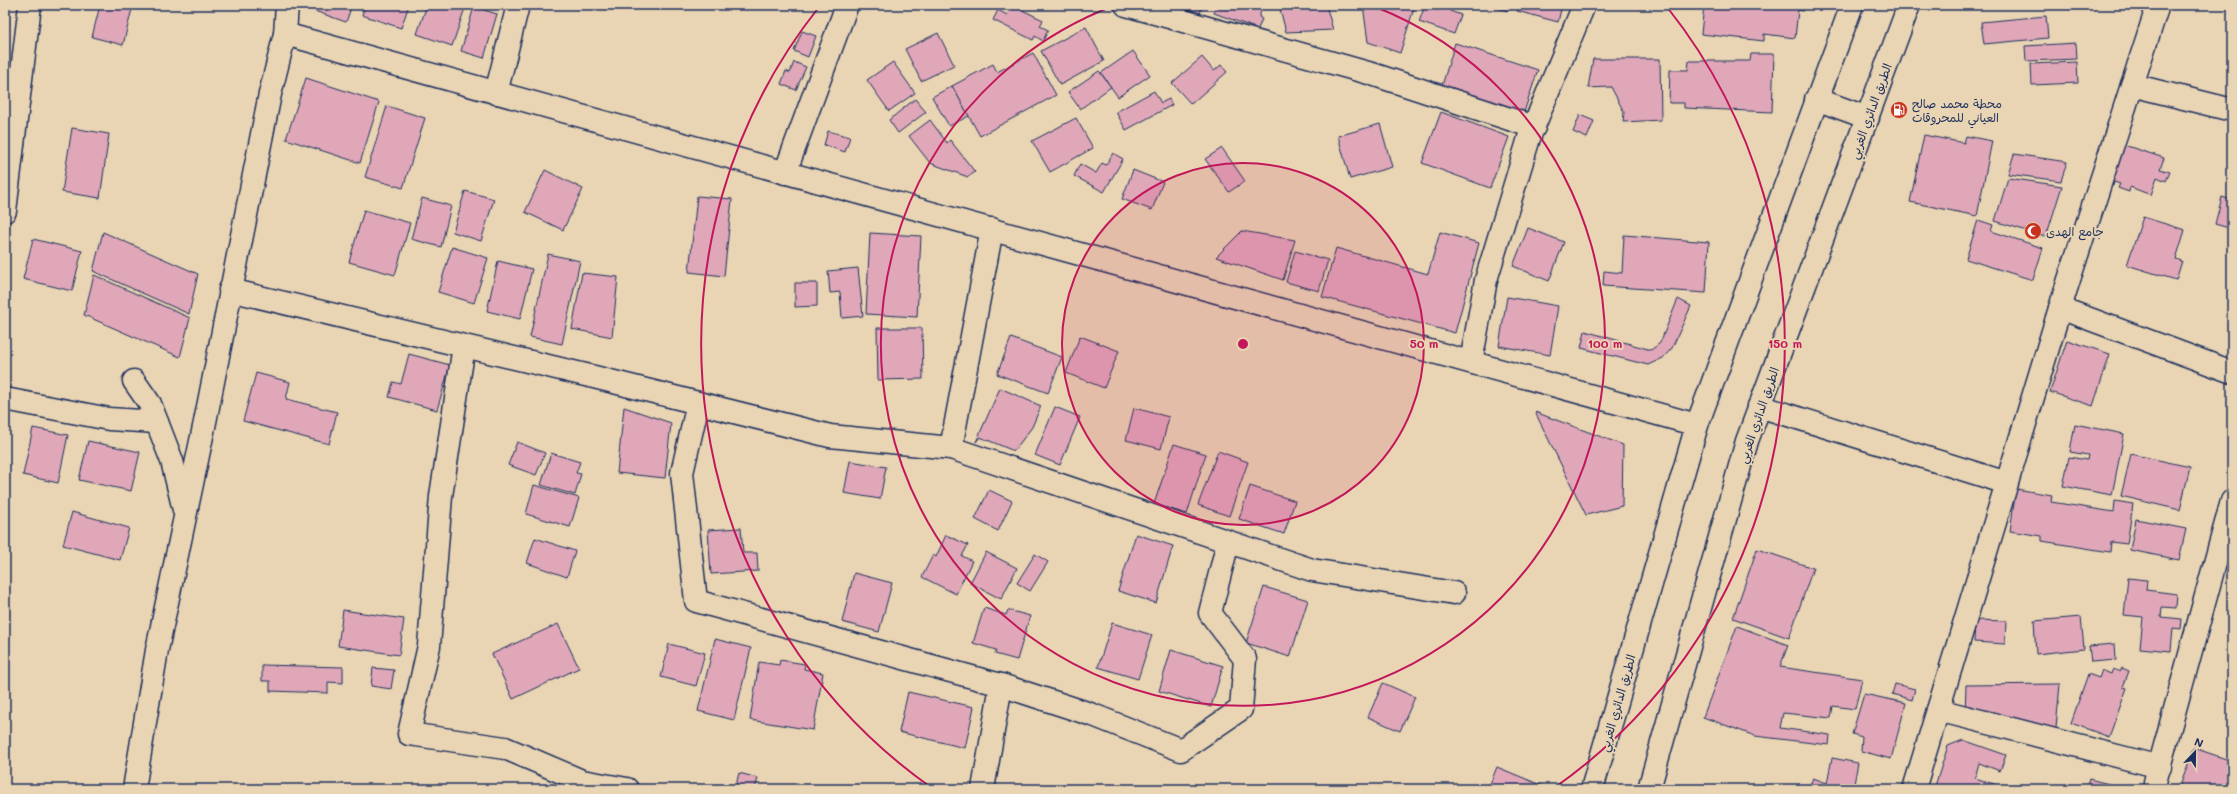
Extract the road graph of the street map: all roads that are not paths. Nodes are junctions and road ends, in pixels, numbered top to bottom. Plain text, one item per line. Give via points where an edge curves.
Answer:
1 (30, 5) edge
2 (287, 5) edge
3 (518, 5) edge
4 (847, 5) edge
5 (1126, 5) edge
6 (1584, 5) edge
7 (1852, 5) edge
8 (1910, 5) edge
9 (2158, 5) edge
10 (285, 34) junction
11 (2132, 85) junction
12 (496, 92) junction
13 (1816, 99) junction
14 (2232, 110) edge
15 (1868, 118) junction
16 (1534, 127) junction
17 (785, 173) junction
18 (5, 211) edge
19 (992, 229) junction
20 (230, 290) junction
21 (2060, 308) junction
22 (464, 346) junction
23 (1470, 362) junction
24 (2232, 372) edge
25 (134, 381) dead end
26 (5, 399) edge
27 (698, 403) junction
28 (1759, 406) junction
29 (157, 422) junction
30 (1697, 425) junction
31 (951, 448) junction
32 (2007, 482) junction
33 (2232, 501) edge
34 (185, 515) junction
35 (1228, 542) junction
36 (1454, 593) dead end
37 (1001, 685) junction
38 (1938, 710) junction
39 (2160, 767) junction
40 (134, 789) edge
41 (627, 789) edge
42 (983, 789) edge
43 (1592, 789) edge
44 (1649, 789) edge
45 (1914, 789) edge
46 (2155, 789) edge

1 - 18 street
2 - 10 street
3 - 12 street
4 - 17 street
5 - 16 street via 1372,74
6 - 16 street
7 - 13 street, الطريق الدائري الغربي
8 - 15 street, الطريق الدائري الغربي
9 - 11 street
10 - 12 street
10 - 20 street via 270,94
11 - 14 street
11 - 21 street
12 - 17 street
13 - 15 street
13 - 30 street, الطريق الدائري الغربي
15 - 28 street, الطريق الدائري الغربي
16 - 23 street via 1486,280
17 - 19 street
19 - 23 street
19 - 31 street
20 - 22 street
20 - 34 street
21 - 24 street
21 - 32 street
22 - 27 street
22 - 41 street via 441,496 429,646 409,734 505,748 582,781
23 - 30 street
25 - 29 street via 150,404
26 - 29 street via 109,419
27 - 31 street via 830,436
27 - 37 street via 682,473 696,602
28 - 32 street
28 - 44 street, الطريق الدائري الغربي
29 - 34 street via 172,461
30 - 43 street, الطريق الدائري الغربي
31 - 35 street
32 - 38 street
33 - 39 street
34 - 40 street via 157,650
35 - 36 street via 1312,570
35 - 37 street via 1210,614 1244,659 1241,709 1181,750 1093,715
37 - 42 street
38 - 39 street
38 - 45 street
39 - 46 street

